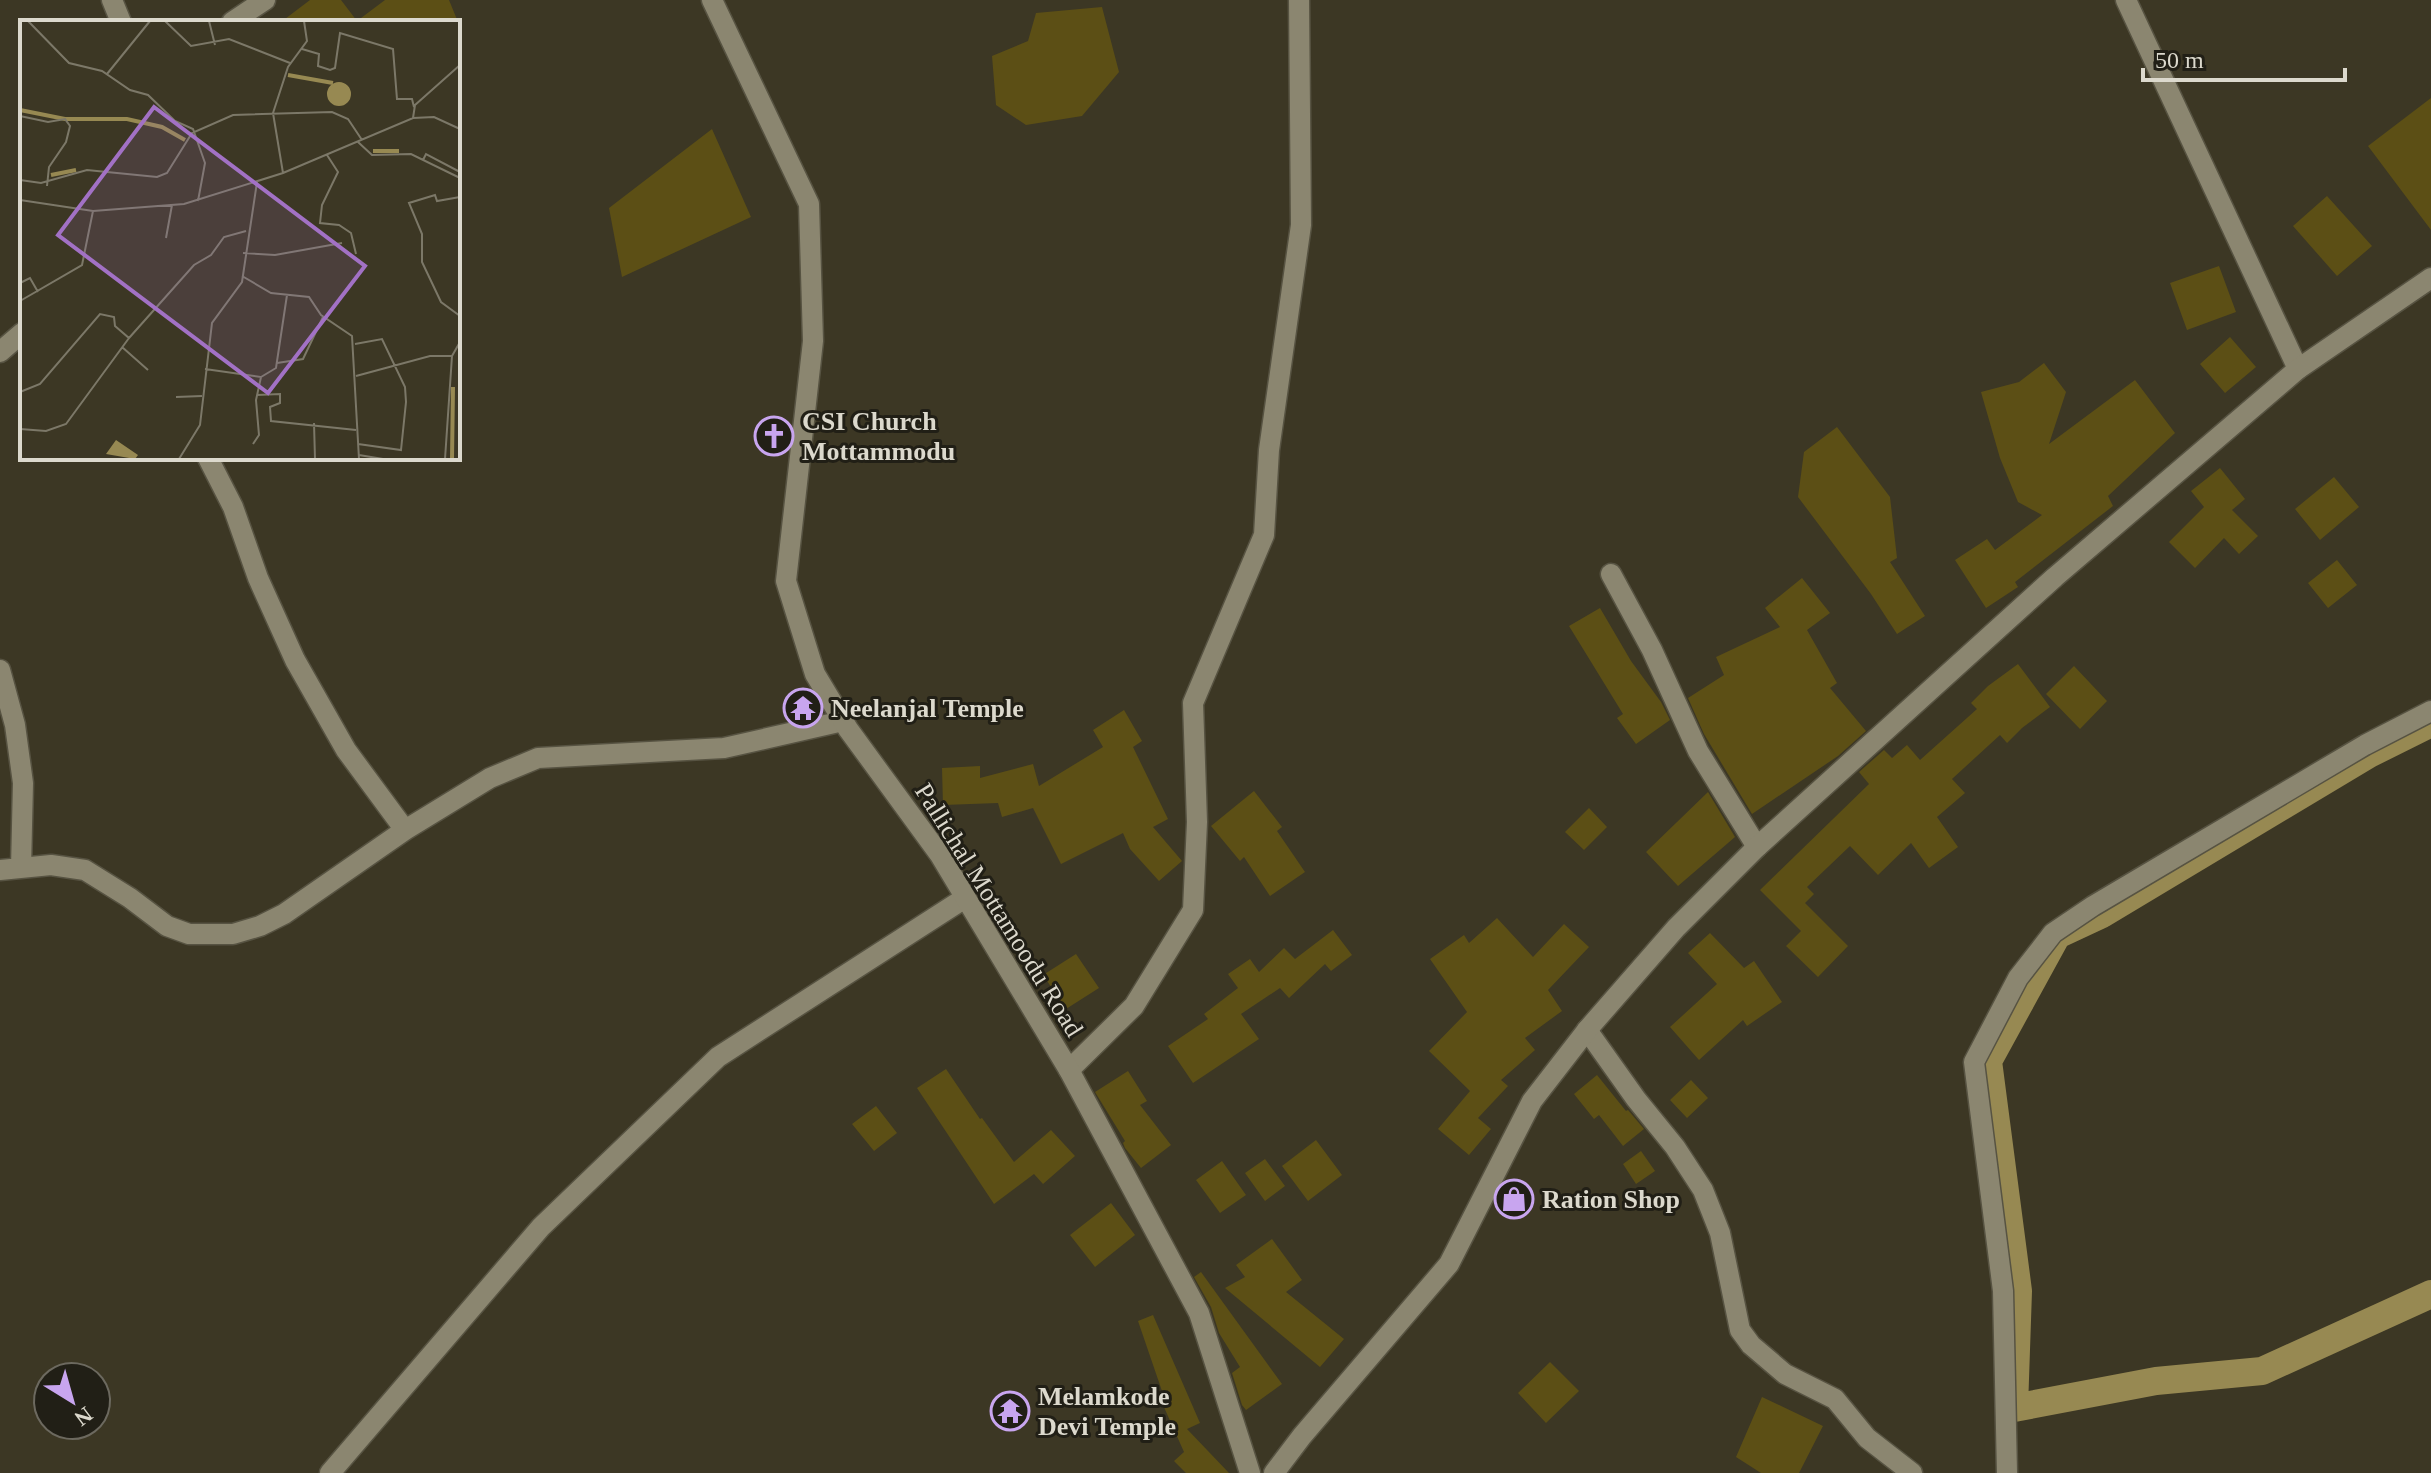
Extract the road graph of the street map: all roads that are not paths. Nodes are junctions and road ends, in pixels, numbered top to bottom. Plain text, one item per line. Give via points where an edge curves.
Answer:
1 (112, 0) edge
2 (265, 0) edge
3 (712, 0) edge
4 (1299, 0) edge
5 (2126, 0) edge
6 (120, 20) edge
7 (235, 20) edge
8 (2431, 278) edge
9 (20, 335) edge
10 (0, 352) edge
11 (2298, 369) junction
12 (209, 460) edge
13 (1611, 574) dead end
14 (0, 670) edge
15 (2431, 711) edge
16 (843, 721) junction
17 (405, 830) junction
18 (1757, 847) junction
19 (10, 869) edge
20 (965, 898) junction
21 (1587, 1030) junction
22 (1069, 1070) junction
23 (330, 1473) edge
24 (1250, 1473) edge
25 (1274, 1473) edge
26 (1912, 1473) edge
27 (2007, 1473) edge

1 - 6 street
2 - 7 street
3 - 16 street, Pallichal Mottamoodu Road via 809,204 813,341 786,581 815,674
4 - 22 street via 1301,225 1269,450 1264,535 1193,703 1193,910 1134,1006
5 - 11 street
8 - 11 street
9 - 10 street
11 - 18 street via 2055,577
12 - 17 street via 295,660 346,750
13 - 18 street via 1698,751
14 - 19 street via 23,783
15 - 27 street via 2093,906 2053,933 2018,978 1974,1062 2003,1291
16 - 17 street via 724,748 538,758 490,778
16 - 20 street, Pallichal Mottamoodu Road
17 - 19 street via 284,914 233,934 189,934 167,926 85,870 51,865
18 - 21 street via 1676,928
20 - 22 street, Pallichal Mottamoodu Road
20 - 23 street via 718,1057 541,1227
21 - 25 street via 1532,1101 1449,1264
21 - 26 street via 1703,1190 1720,1233 1740,1330 1751,1345 1785,1374 1835,1399 1867,1438
22 - 24 street, Pallichal Mottamoodu Road via 1199,1313

